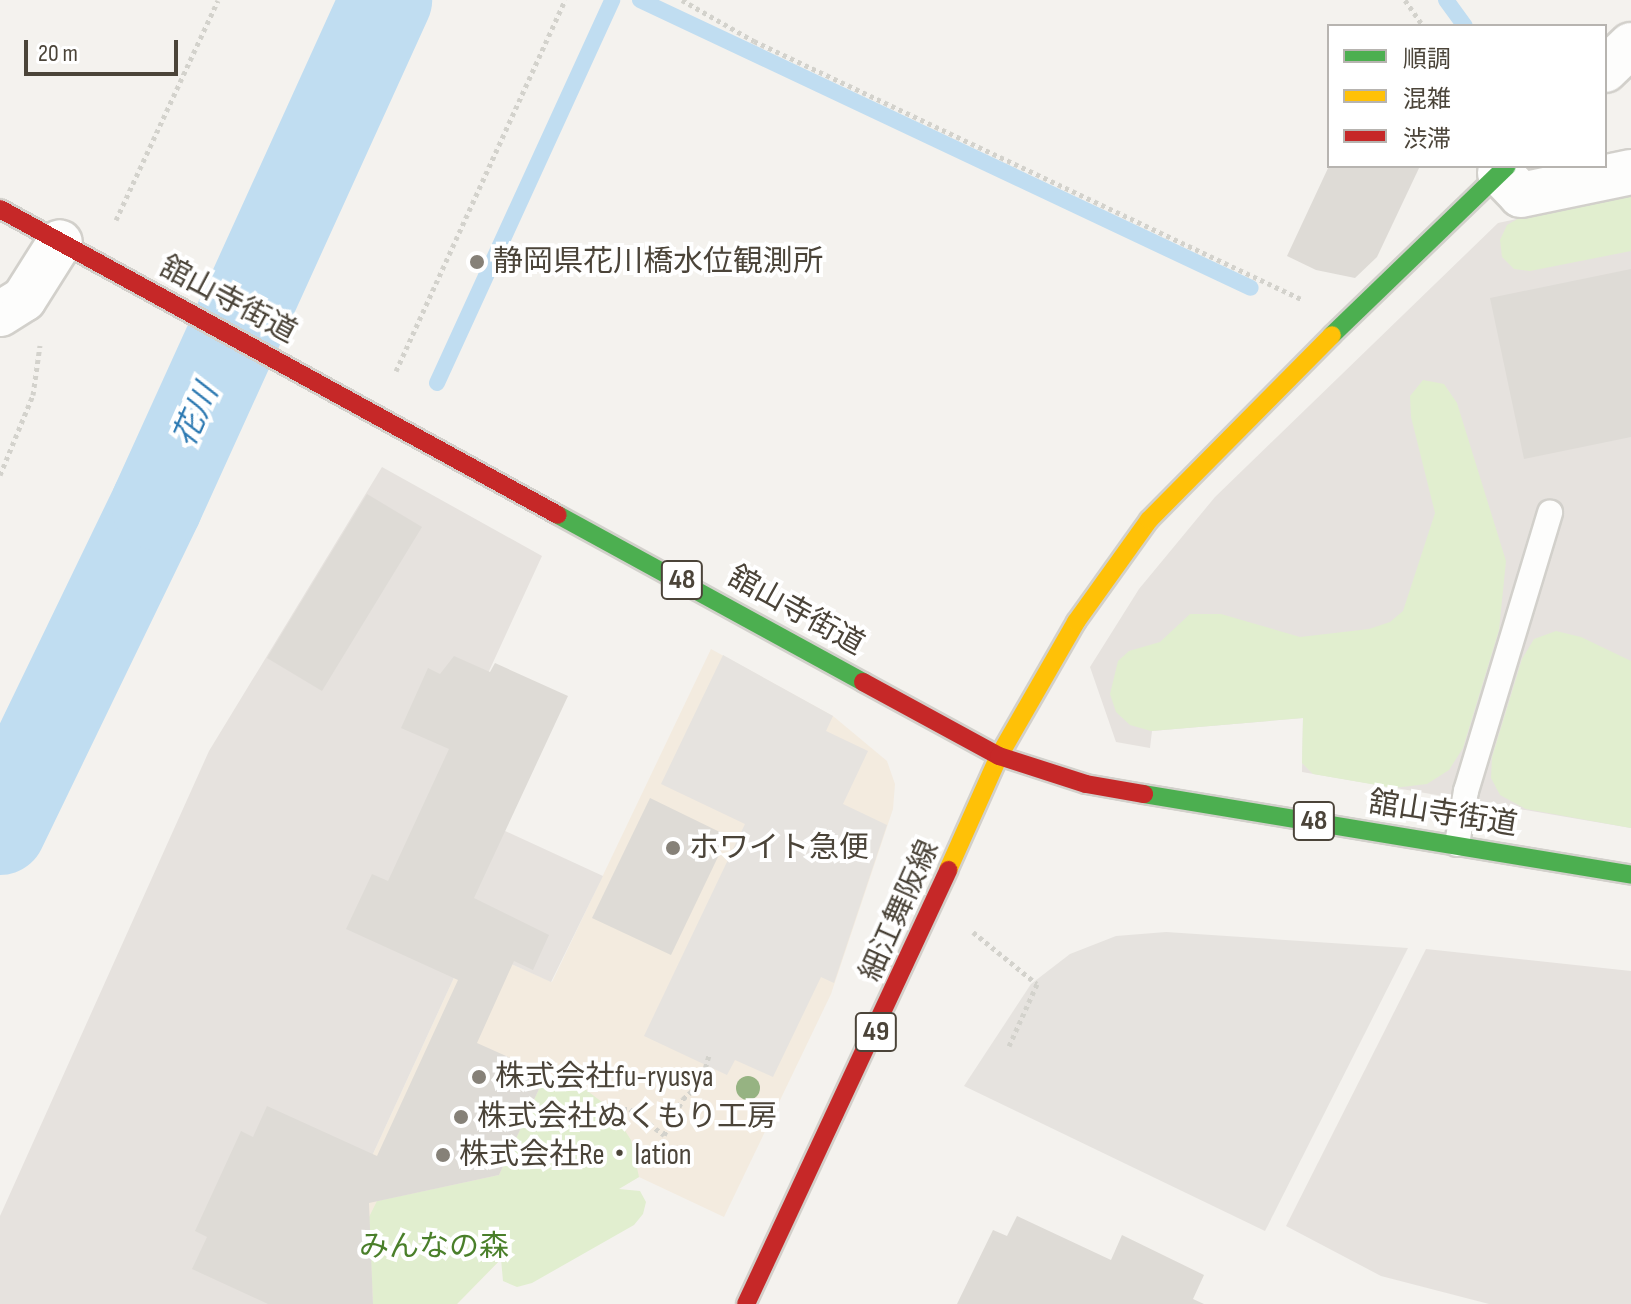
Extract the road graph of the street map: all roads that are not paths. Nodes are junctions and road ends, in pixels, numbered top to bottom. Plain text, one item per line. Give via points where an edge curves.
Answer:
1 (1631, 45) edge
2 (1607, 68) edge
3 (1504, 170) edge
4 (1631, 172) edge
5 (0, 209) edge
6 (87, 256) junction
7 (12, 307) edge
8 (1550, 512) dead end
9 (999, 756) junction
10 (1457, 844) junction
11 (1631, 875) edge
12 (746, 1304) edge

1 - 2 street
3 - 4 street via 1521,195
3 - 9 main road, 細江舞阪線 via 1149,520 1076,622
5 - 6 main road, 舘山寺街道 / 48
6 - 7 street
6 - 9 main road, 舘山寺街道 / 48
8 - 10 lane via 1466,791
9 - 10 main road, 舘山寺街道 / 48 via 1086,784
9 - 12 main road, 細江舞阪線 / 49 via 884,1016
10 - 11 main road, 舘山寺街道 / 48

